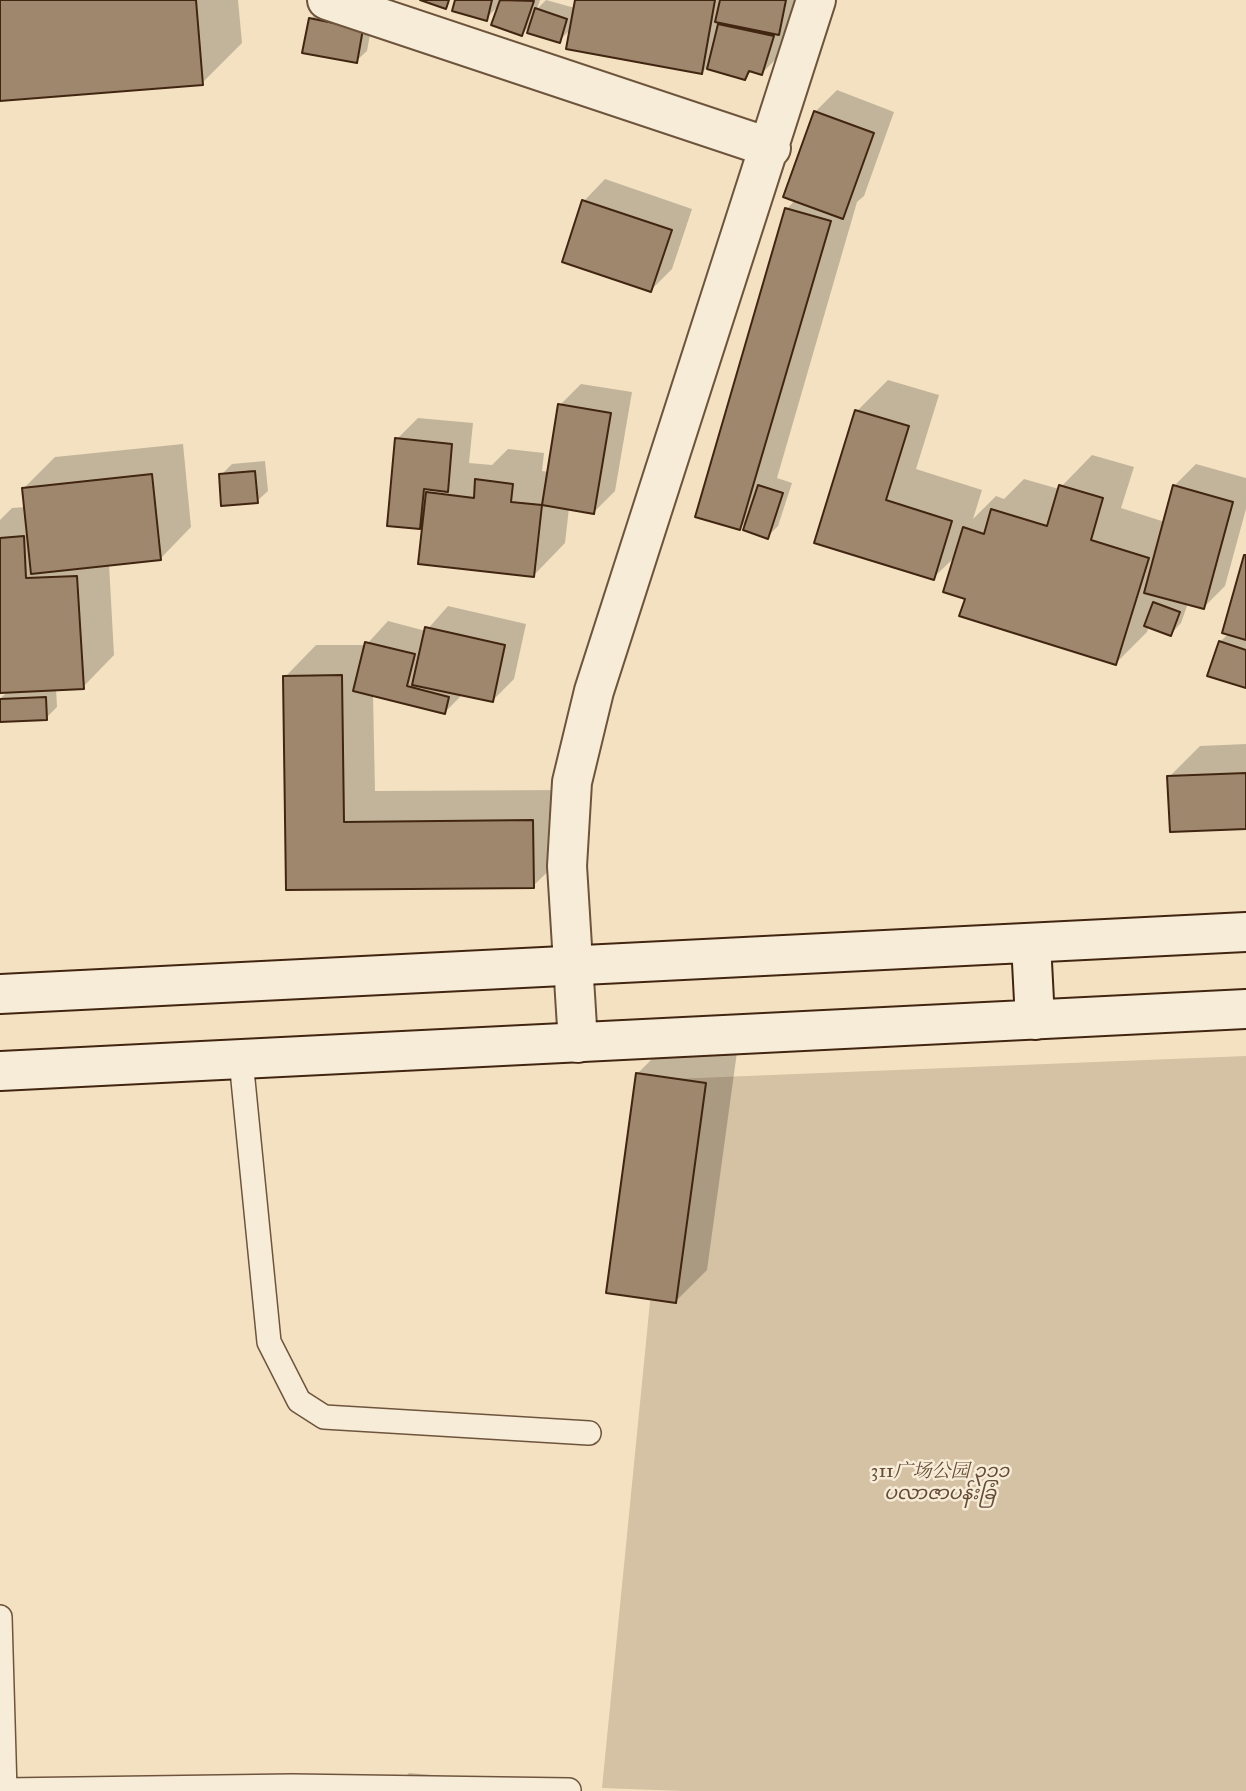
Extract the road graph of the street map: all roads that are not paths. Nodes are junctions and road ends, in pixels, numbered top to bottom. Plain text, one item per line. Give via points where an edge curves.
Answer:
1 (327, 0) edge
2 (816, 0) edge
3 (771, 148) junction
4 (1246, 932) edge
5 (1031, 943) junction
6 (574, 965) junction
7 (0, 994) edge
8 (1246, 1009) edge
9 (1035, 1020) junction
10 (578, 1043) junction
11 (241, 1060) junction
12 (0, 1071) edge
13 (589, 1433) dead end
14 (0, 1618) edge
15 (569, 1790) edge
16 (5, 1791) edge

1 - 3 main road
2 - 3 main road
3 - 6 main road via 587,717 571,796 567,866
4 - 5 main road
5 - 6 main road
5 - 9 main road
6 - 7 main road
6 - 10 main road
8 - 9 main road
9 - 10 main road
10 - 11 main road
11 - 12 main road
11 - 13 lane via 269,1342 299,1401 324,1417
14 - 16 lane
15 - 16 lane via 292,1786

